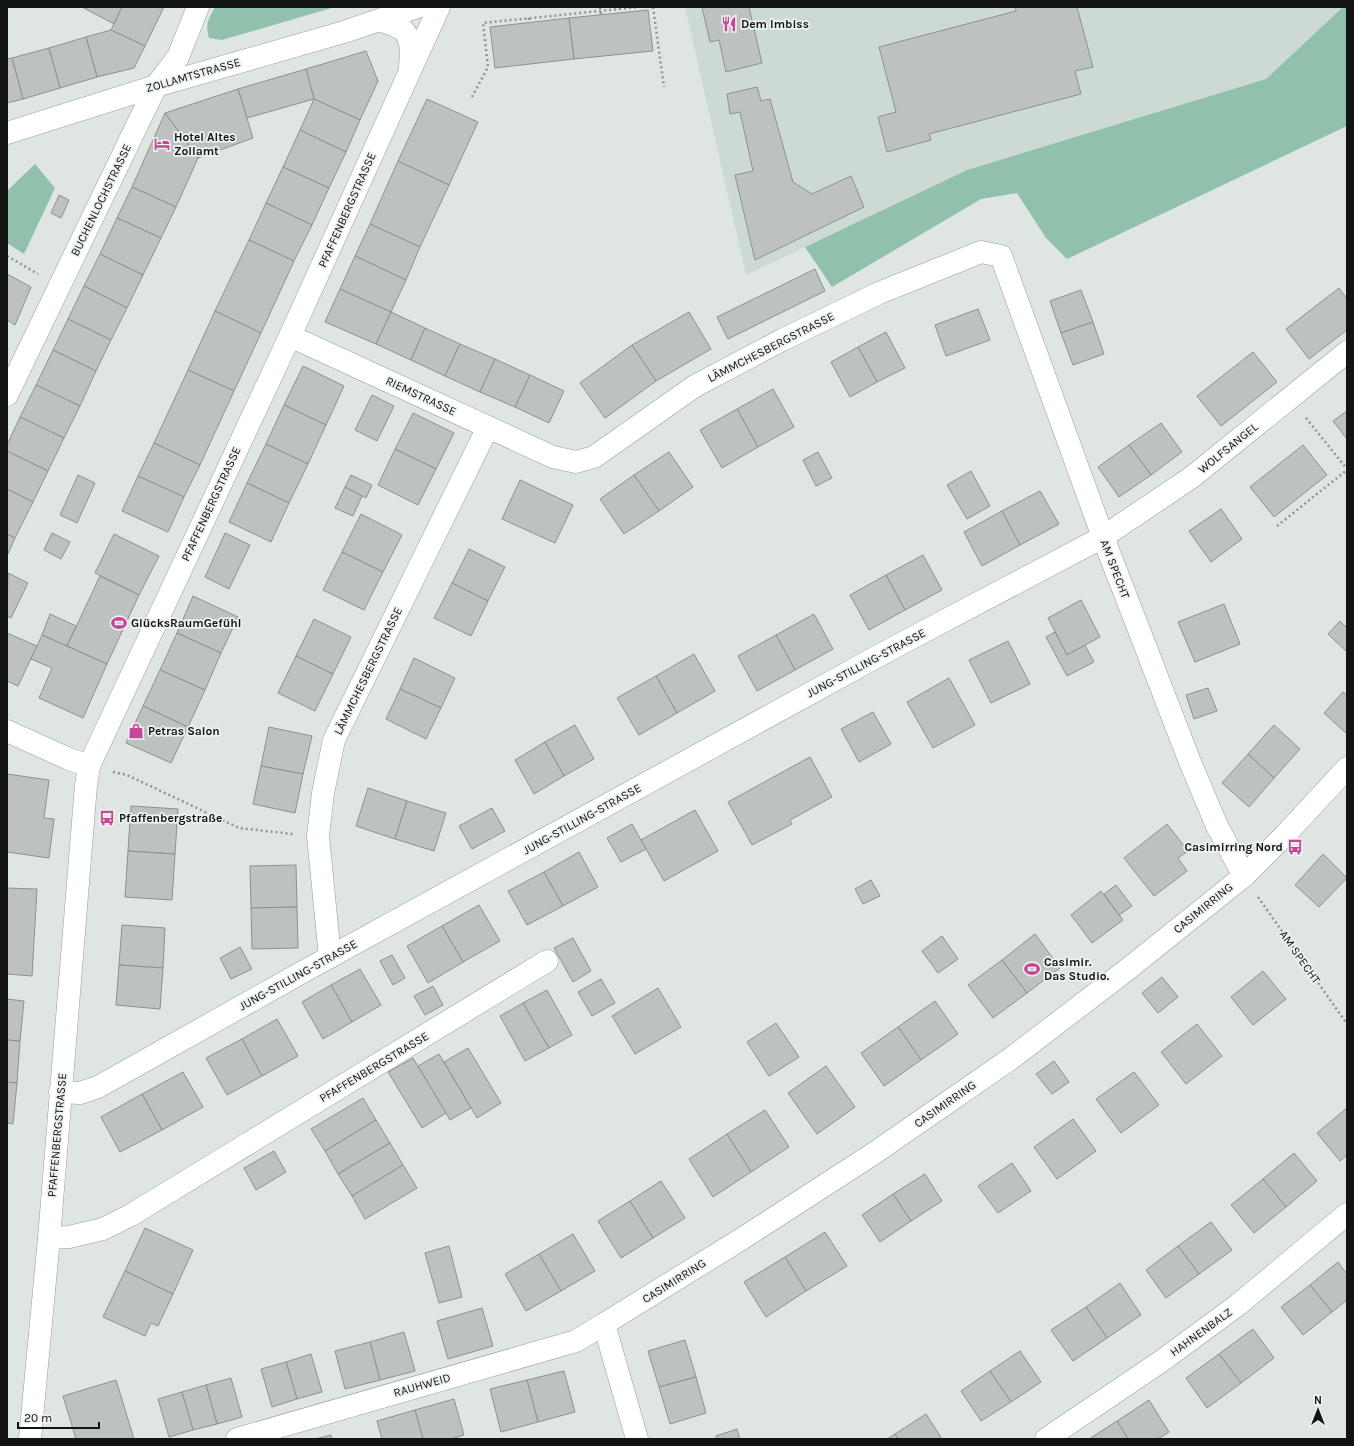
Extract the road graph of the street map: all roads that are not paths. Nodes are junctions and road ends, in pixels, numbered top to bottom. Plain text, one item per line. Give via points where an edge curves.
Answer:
1 (198, 7) edge
2 (418, 7) edge
3 (439, 7) edge
4 (380, 20) junction
5 (410, 72) junction
6 (156, 86) junction
7 (7, 133) edge
8 (1001, 256) joint
9 (290, 336) junction
10 (1347, 352) edge
11 (7, 395) edge
12 (488, 427) junction
13 (553, 457) joint
14 (1103, 537) junction
15 (7, 731) edge
16 (89, 766) junction
17 (1347, 768) edge
18 (1244, 876) junction
19 (330, 957) junction
20 (547, 961) dead end
21 (60, 1092) junction
22 (1347, 1214) edge
23 (49, 1238) junction
24 (604, 1324) junction
25 (30, 1439) edge
26 (237, 1439) edge
27 (637, 1439) edge
28 (1046, 1439) edge

1 - 6 street, BUCHENLOCHSTRASSE via 178,57
2 - 4 street, ZOLLAMTSTRASSE
3 - 5 street, PFAFFENBERGSTRASSE
4 - 5 street via 402,30 409,39
4 - 6 street, ZOLLAMTSTRASSE
5 - 9 street, PFAFFENBERGSTRASSE
6 - 7 street, ZOLLAMTSTRASSE
6 - 11 street, BUCHENLOCHSTRASSE
8 - 13 street, LÄMMCHESBERGSTRASSE via 981,252 879,293 782,340 696,386 594,457 576,462
8 - 14 street, AM SPECHT
9 - 12 street, RIEMSTRASSE
9 - 16 street, PFAFFENBERGSTRASSE
10 - 14 street, WOLFSANGEL via 1192,477
12 - 13 street, RIEMSTRASSE
12 - 19 street, LÄMMCHESBERGSTRASSE via 334,740 323,793 318,836
14 - 18 street, AM SPECHT via 1190,762 1217,826
14 - 19 street, JUNG-STILLING-STRASSE via 891,649
15 - 16 street
16 - 21 street, PFAFFENBERGSTRASSE
17 - 18 street, CASIMIRRING
18 - 24 street, CASIMIRRING via 1013,1057 873,1154
19 - 21 street, JUNG-STILLING-STRASSE via 98,1087 80,1093
20 - 23 street, PFAFFENBERGSTRASSE via 131,1215 103,1229 68,1237
21 - 23 street, PFAFFENBERGSTRASSE
22 - 28 street, HAHNENBALZ via 1239,1304 1163,1360
23 - 25 street, PFAFFENBERGSTRASSE
24 - 26 street, RAUHWEID via 576,1341
24 - 27 street

